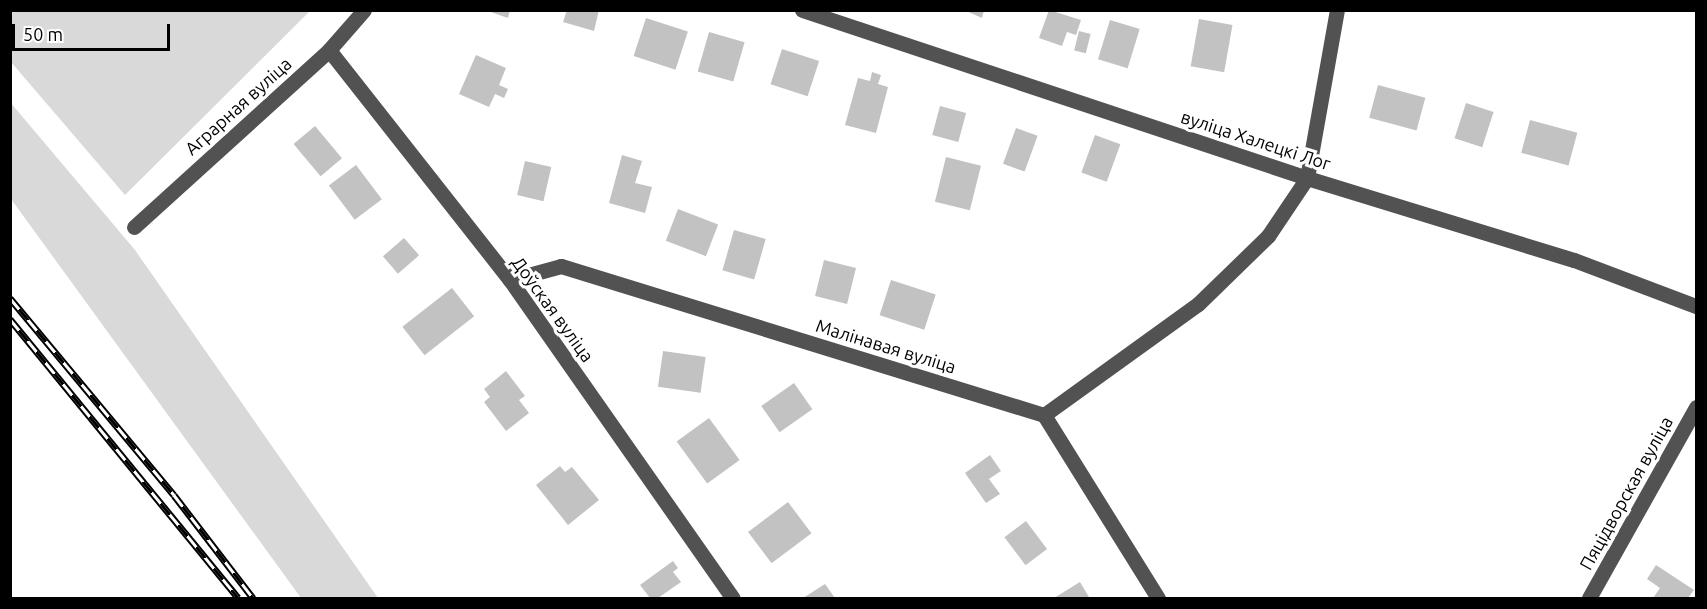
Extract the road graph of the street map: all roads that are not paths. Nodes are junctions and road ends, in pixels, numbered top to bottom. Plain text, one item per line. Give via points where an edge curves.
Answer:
1 (364, 10) edge
2 (802, 10) edge
3 (1337, 10) edge
4 (329, 50) junction
5 (1307, 178) junction
6 (134, 226) dead end
7 (510, 280) junction
8 (1696, 306) edge
9 (1696, 407) edge
10 (1044, 415) junction
11 (734, 598) edge
12 (1158, 598) edge
13 (1589, 598) edge

1 - 4 street, Аграрная вуліца
2 - 5 street, вуліца Халецкі Лог
3 - 5 street
4 - 6 street, Аграрная вуліца
4 - 7 street, Доўская вуліца
5 - 8 street, вуліца Халецкі Лог via 1574,260
5 - 10 street via 1268,236 1198,304
7 - 10 street, Малінавая вуліца via 561,266
7 - 11 street, Доўская вуліца
9 - 13 street, Пяцідворская вуліца
10 - 12 street

